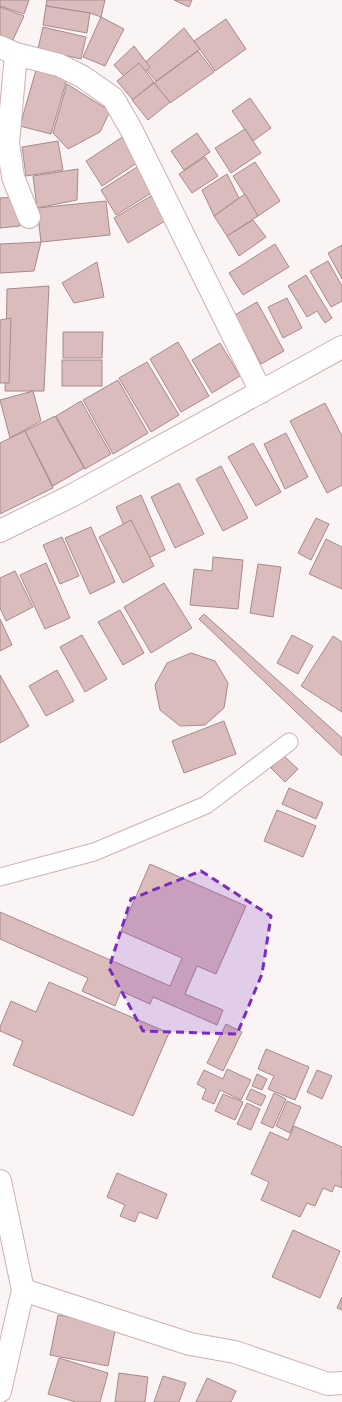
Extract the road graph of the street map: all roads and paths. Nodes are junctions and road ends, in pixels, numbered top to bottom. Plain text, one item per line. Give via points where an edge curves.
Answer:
1 (8, 51) edge
2 (28, 217) dead end
3 (342, 348) edge
4 (261, 392) junction
5 (0, 532) edge
6 (288, 742) dead end
7 (0, 877) edge
8 (0, 1181) edge
9 (23, 1290) junction
10 (342, 1383) edge
11 (0, 1391) edge

1 - 2 street via 8,143 13,177
1 - 4 street via 59,65 83,76 112,98 131,129
3 - 4 street
4 - 5 street
6 - 7 lane via 206,805 94,852
8 - 9 street
9 - 10 street via 190,1344 235,1352 328,1384
9 - 11 street

